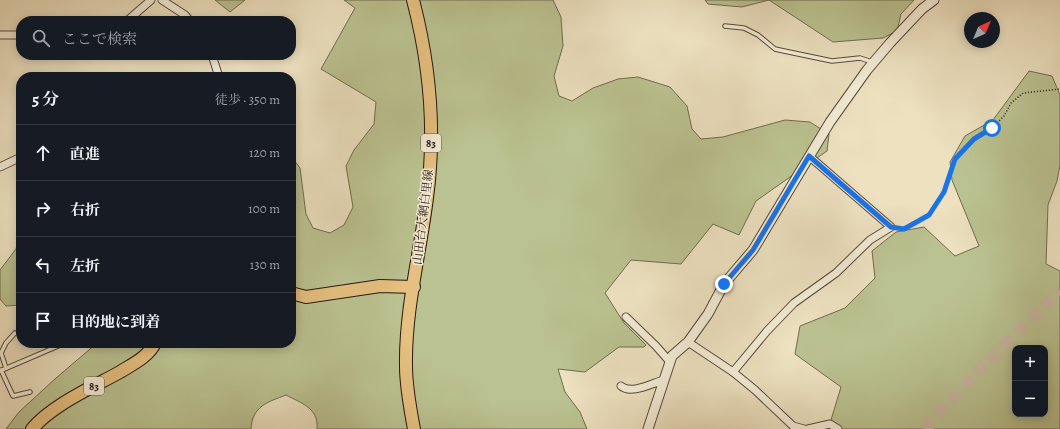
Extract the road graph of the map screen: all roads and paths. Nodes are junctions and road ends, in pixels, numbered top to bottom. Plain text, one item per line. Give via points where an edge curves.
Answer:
1 (151, 0) edge
2 (162, 0) edge
3 (413, 0) edge
4 (934, 0) edge
5 (133, 16) edge
6 (186, 16) edge
7 (725, 26) dead end
8 (0, 35) edge
9 (16, 35) edge
10 (214, 60) edge
11 (873, 63) junction
12 (217, 72) edge
13 (1060, 89) edge
14 (809, 156) junction
15 (16, 159) edge
16 (0, 167) edge
17 (891, 227) junction
18 (414, 287) junction
19 (296, 294) edge
20 (626, 317) dead end
21 (15, 333) dead end
22 (688, 342) junction
23 (53, 348) edge
24 (152, 348) edge
25 (670, 362) junction
26 (6, 368) junction
27 (0, 370) edge
28 (733, 372) junction
29 (664, 380) junction
30 (621, 386) dead end
31 (30, 392) dead end
32 (32, 429) edge
33 (414, 429) edge
34 (648, 429) edge
35 (804, 429) edge
36 (808, 429) edge
37 (838, 429) edge

1 - 5 street
2 - 6 street
3 - 18 main road, 山田台大網白里線 / 83 via 429,84 431,129 428,197
4 - 11 street via 922,9
7 - 11 lane via 744,28 758,35 775,49 832,61 860,58
8 - 9 street
10 - 12 street
11 - 14 street
13 - 17 path via 1023,93 1011,103 1004,116 992,128 974,139 955,159 944,192 929,215 904,229
14 - 17 street
14 - 22 street via 753,250 724,284 708,314
15 - 16 street
17 - 28 street via 870,240 836,273 794,303 766,330
18 - 19 main road via 380,286 306,297
18 - 33 main road, 83 via 407,330 406,367 408,401
20 - 25 street
21 - 26 lane via 0,353
22 - 25 street via 672,356
22 - 28 street
23 - 26 lane
24 - 32 main road, 83 via 137,361 58,407
25 - 29 street
26 - 27 lane
27 - 31 lane via 13,396
28 - 35 street via 793,426
29 - 30 street via 635,389
29 - 34 street
36 - 37 street via 830,424

